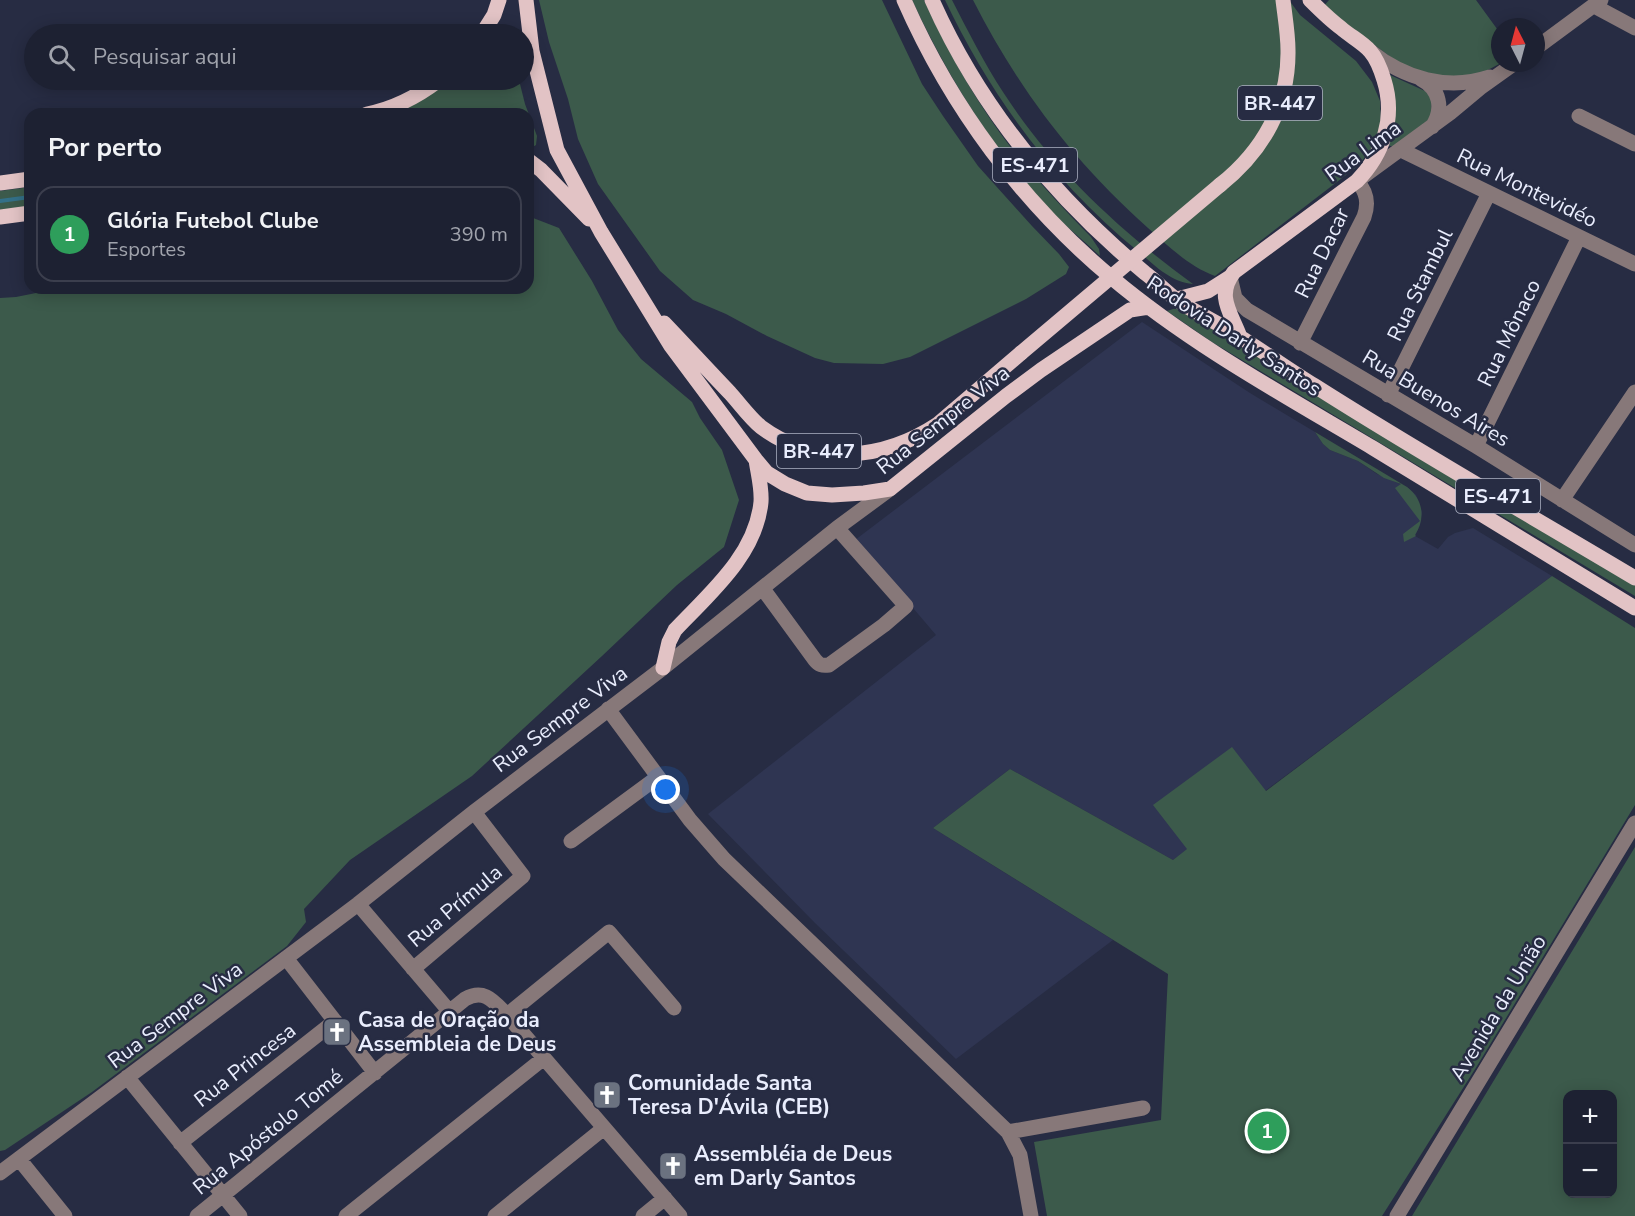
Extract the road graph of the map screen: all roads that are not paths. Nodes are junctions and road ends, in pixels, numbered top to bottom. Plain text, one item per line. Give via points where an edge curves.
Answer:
1 (499, 0) edge
2 (526, 0) edge
3 (904, 0) edge
4 (932, 0) edge
5 (1282, 0) edge
6 (1310, 0) edge
7 (1598, 3) edge
8 (488, 24) edge
9 (529, 24) edge
10 (1635, 28) edge
11 (1545, 41) edge
12 (1370, 51) junction
13 (534, 59) edge
14 (1501, 72) edge
15 (1498, 74) junction
16 (1421, 79) junction
17 (427, 90) edge
18 (385, 108) edge
19 (1579, 116) dead end
20 (1432, 127) junction
21 (1635, 144) edge
22 (1401, 150) junction
23 (534, 165) edge
24 (24, 179) edge
25 (1357, 182) junction
26 (0, 183) edge
27 (1489, 193) junction
28 (24, 214) edge
29 (0, 217) edge
30 (601, 232) junction
31 (1579, 237) junction
32 (1635, 264) edge
33 (1232, 274) junction
34 (1177, 299) junction
35 (643, 302) junction
36 (1149, 307) junction
37 (1240, 337) junction
38 (1300, 343) junction
39 (1635, 392) edge
40 (1388, 395) junction
41 (1476, 447) junction
42 (756, 460) junction
43 (890, 489) junction
44 (1562, 500) junction
45 (837, 528) junction
46 (1635, 545) edge
47 (1635, 578) edge
48 (763, 589) junction
49 (1635, 608) edge
50 (663, 668) junction
51 (608, 709) junction
52 (658, 777) junction
53 (474, 812) junction
54 (1635, 823) edge
55 (571, 841) dead end
56 (358, 904) junction
57 (286, 958) junction
58 (413, 969) junction
59 (674, 1008) dead end
60 (450, 1012) junction
61 (507, 1015) junction
62 (335, 1021) junction
63 (544, 1058) junction
64 (375, 1073) junction
65 (127, 1077) junction
66 (1143, 1108) dead end
67 (604, 1128) junction
68 (1008, 1132) junction
69 (180, 1143) junction
70 (19, 1159) junction
71 (0, 1173) edge
72 (223, 1195) junction
73 (664, 1198) junction
74 (65, 1216) edge
75 (197, 1216) edge
76 (240, 1216) edge
77 (346, 1216) edge
78 (495, 1216) edge
79 (643, 1216) edge
80 (680, 1216) edge
81 (1031, 1216) edge
82 (1397, 1216) edge

1 - 8 main road
2 - 9 main road, BR-447
3 - 36 main road, Rodovia Darly Santos / ES-471 via 952,93 1004,167 1071,241
4 - 34 main road, Rodovia Darly Santos / ES-471 via 974,80 1024,151 1082,216
5 - 35 main road, BR-447, bridge via 1288,49 1286,78 1279,107 1256,150 1220,185 925,433 881,451 850,454 802,447 780,438 759,425
6 - 12 main road
7 - 10 street
7 - 11 street
12 - 16 street via 1394,68
12 - 25 main road via 1386,84 1388,121 1378,154
13 - 30 main road, BR-447 via 557,150
14 - 15 street, Rua Lima
15 - 16 street via 1461,83
15 - 20 street, Rua Lima
16 - 20 street via 1432,87 1438,100 1438,114
17 - 18 main road
19 - 21 street
20 - 22 street, Rua Lima
22 - 25 street, Rua Lima
22 - 27 street, Rua Montevidéo
23 - 30 main road, BR-447
24 - 26 main road
25 - 33 main road, Rua Lima
25 - 38 street, Rua Dacar via 1366,198 1364,217
27 - 31 street, Rua Montevidéo
27 - 40 street, Rua Stambul
28 - 29 main road
30 - 35 main road, BR-447
31 - 32 street, Rua Montevidéo
31 - 41 street, Rua Mônaco
33 - 34 main road, Rua Lima via 1208,291
33 - 37 main road via 1225,299
33 - 38 street, Rua Buenos Aires via 1233,292 1242,307
34 - 37 main road, Rodovia Darly Santos / ES-471
35 - 42 main road, BR-447
36 - 43 main road, Rua Sempre Viva / BR-447 via 1130,310 1041,370
36 - 49 main road, Rodovia Darly Santos / ES-471 via 1282,395
37 - 47 main road, Rodovia Darly Santos / ES-471 via 1361,415
38 - 40 street, Rua Buenos Aires
39 - 44 street
40 - 41 street, Rua Buenos Aires
41 - 44 street, Rua Buenos Aires
42 - 43 main road, BR-447 via 767,473 807,493 832,495
42 - 50 main road via 761,501 756,526 734,567 675,630
43 - 45 street, Rua Sempre Viva
44 - 46 street, Rua Buenos Aires
45 - 48 street, Rua Sempre Viva
45 - 48 street via 906,606 884,626 824,666 815,660
48 - 50 street, Rua Sempre Viva
50 - 51 street, Rua Sempre Viva
51 - 52 street
51 - 53 street, Rua Sempre Viva
52 - 55 street
52 - 68 street via 724,859
53 - 56 street, Rua Sempre Viva
53 - 58 street, Rua Prímula via 523,876
54 - 82 street, Avenida da União
56 - 57 street, Rua Sempre Viva
56 - 58 street
57 - 62 street
57 - 65 street, Rua Sempre Viva
58 - 60 street
59 - 61 street via 609,932
60 - 61 street, Rua Apóstolo Tomé via 465,999 484,995
60 - 64 street, Rua Apóstolo Tomé
61 - 63 street
62 - 64 street
62 - 69 street, Rua Princesa
63 - 67 street
63 - 77 street
64 - 72 street, Rua Apóstolo Tomé
65 - 69 street
65 - 70 street, Rua Sempre Viva
66 - 68 street
67 - 73 street
67 - 78 street
68 - 81 street via 1020,1155
69 - 72 street
70 - 71 street, Rua Sempre Viva
70 - 74 street
72 - 75 street, Rua Apóstolo Tomé
72 - 76 street
73 - 79 street
73 - 80 street

